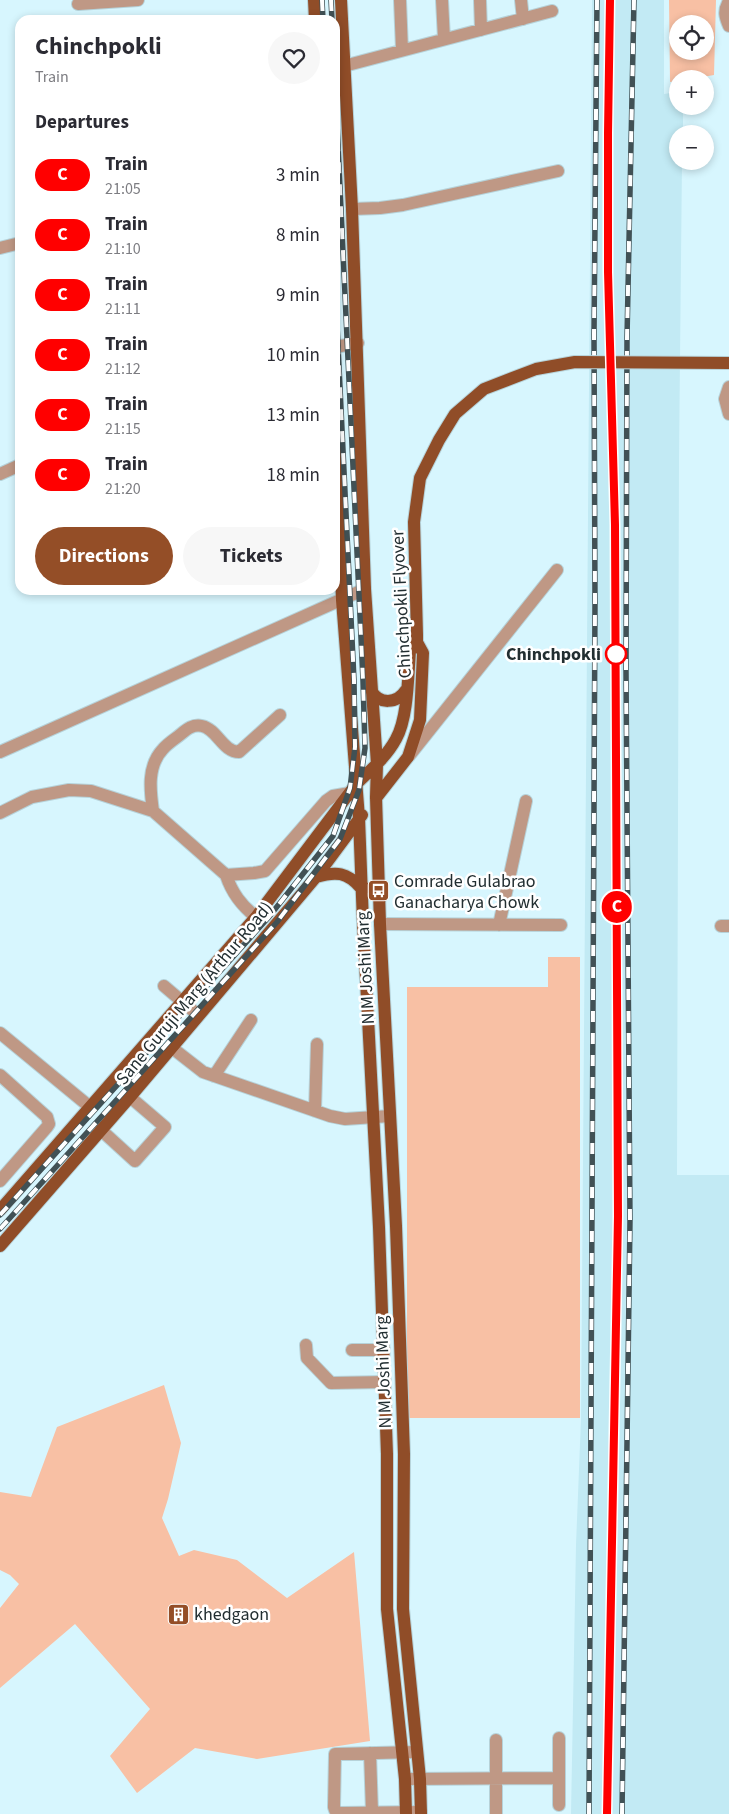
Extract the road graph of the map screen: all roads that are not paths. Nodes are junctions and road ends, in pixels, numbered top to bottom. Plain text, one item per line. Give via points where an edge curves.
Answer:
1 (138, 0) edge
2 (314, 0) edge
3 (341, 0) edge
4 (400, 0) edge
5 (442, 0) edge
6 (480, 0) edge
7 (521, 0) edge
8 (729, 2) edge
9 (78, 4) dead end
10 (552, 11) dead end
11 (315, 15) edge
12 (522, 19) junction
13 (729, 26) edge
14 (481, 30) junction
15 (444, 39) junction
16 (402, 50) junction
17 (344, 66) junction
18 (558, 171) dead end
19 (352, 209) junction
20 (15, 244) edge
21 (0, 248) edge
22 (358, 343) junction
23 (340, 346) edge
24 (729, 363) edge
25 (729, 387) edge
26 (729, 414) edge
27 (15, 467) edge
28 (0, 474) edge
29 (340, 540) edge
30 (557, 570) dead end
31 (365, 589) junction
32 (342, 600) junction
33 (417, 639) junction
34 (371, 690) junction
35 (406, 690) junction
36 (280, 715) dead end
37 (0, 752) edge
38 (408, 757) junction
39 (377, 764) junction
40 (353, 788) junction
41 (376, 797) junction
42 (526, 800) dead end
43 (152, 812) junction
44 (0, 813) edge
45 (360, 818) junction
46 (226, 875) junction
47 (316, 877) junction
48 (361, 888) junction
49 (379, 888) junction
50 (256, 917) junction
51 (380, 924) junction
52 (499, 925) junction
53 (561, 925) dead end
54 (212, 968) junction
55 (227, 981) junction
56 (164, 986) dead end
57 (183, 1001) junction
58 (198, 1015) junction
59 (251, 1020) dead end
60 (0, 1033) edge
61 (316, 1044) dead end
62 (171, 1047) junction
63 (0, 1075) edge
64 (214, 1076) junction
65 (130, 1097) junction
66 (90, 1107) junction
67 (315, 1111) junction
68 (390, 1116) junction
69 (374, 1118) junction
70 (76, 1122) junction
71 (97, 1134) junction
72 (0, 1181) edge
73 (0, 1210) edge
74 (396, 1226) junction
75 (379, 1227) junction
76 (0, 1246) edge
77 (306, 1345) dead end
78 (352, 1350) dead end
79 (384, 1350) junction
80 (385, 1382) junction
81 (388, 1454) junction
82 (404, 1454) junction
83 (387, 1584) junction
84 (403, 1585) junction
85 (387, 1609) junction
86 (403, 1609) junction
87 (559, 1738) dead end
88 (496, 1740) dead end
89 (417, 1752) junction
90 (370, 1753) junction
91 (402, 1753) junction
92 (496, 1778) junction
93 (559, 1778) junction
94 (405, 1779) junction
95 (420, 1779) junction
96 (559, 1805) dead end
97 (372, 1812) junction
98 (406, 1813) edge
99 (421, 1813) edge
100 (496, 1814) edge

1 - 9 street
2 - 11 main road
3 - 17 main road, N M Joshi Marg
4 - 16 street
5 - 15 street
6 - 14 street
7 - 12 street
8 - 13 street via 725,17
10 - 12 street
12 - 14 street
14 - 15 street
15 - 16 street
16 - 17 street
17 - 19 main road, N M Joshi Marg
18 - 19 street via 403,205
19 - 22 main road, N M Joshi Marg
20 - 21 street
22 - 23 street
22 - 31 main road, N M Joshi Marg
24 - 33 main road, Chinchpokli Flyover, bridge via 575,362 536,369 484,388 455,414 420,478 414,522
25 - 26 street via 725,399
27 - 28 street
29 - 32 main road, N M Joshi Marg
30 - 38 street
31 - 32 street
31 - 34 main road, N M Joshi Marg
32 - 37 street
32 - 40 main road, N M Joshi Marg
33 - 35 main road via 410,651
33 - 38 main road, Chinchpokli Flyover via 423,653 420,720
34 - 35 main road via 375,697 386,702 402,697
34 - 39 main road, N M Joshi Marg
35 - 39 main road, Sane Guruji Marg (Arthur Road) via 403,723 396,740
36 - 43 street via 239,752 231,750 211,731 191,726 163,748 158,756 150,789
38 - 41 main road, Sane Guruji Marg (Arthur Road)
39 - 40 main road, Sane Guruji Marg (Arthur Road)
39 - 41 main road, N M Joshi Marg
40 - 45 main road, N M Joshi Marg
40 - 46 street via 326,801 264,871
40 - 50 main road, Sane Guruji Marg (Arthur Road)
41 - 45 main road, Sane Guruji Marg (Arthur Road)
41 - 49 main road, N M Joshi Marg
42 - 52 street
43 - 44 street via 91,791 69,790 32,797
43 - 46 street
45 - 47 main road, Sane Guruji Marg (Arthur Road)
45 - 48 main road, N M Joshi Marg
46 - 50 street via 237,899
47 - 48 main road via 345,875 354,879
47 - 55 main road, Sane Guruji Marg (Arthur Road)
48 - 49 main road
48 - 69 main road, N M Joshi Marg
49 - 51 main road, N M Joshi Marg
50 - 54 main road, Sane Guruji Marg (Arthur Road)
51 - 52 street
51 - 68 main road, N M Joshi Marg
52 - 53 street
54 - 55 main road
54 - 57 main road, Sane Guruji Marg (Arthur Road)
55 - 58 main road, Sane Guruji Marg (Arthur Road)
56 - 57 street
57 - 58 street
57 - 66 main road, Sane Guruji Marg (Arthur Road)
58 - 62 main road, Sane Guruji Marg (Arthur Road)
59 - 64 street
60 - 66 street
61 - 67 street
62 - 64 street via 203,1072
62 - 65 main road, Sane Guruji Marg (Arthur Road)
63 - 72 street via 48,1120 47,1127
64 - 67 street
65 - 71 main road, Sane Guruji Marg (Arthur Road)
65 - 71 street via 165,1127 135,1161
66 - 70 main road, Sane Guruji Marg (Arthur Road)
67 - 69 street via 344,1119
68 - 69 street
68 - 74 main road, N M Joshi Marg
69 - 75 main road, N M Joshi Marg
70 - 71 main road
70 - 73 main road, Sane Guruji Marg (Arthur Road)
71 - 76 main road, Sane Guruji Marg (Arthur Road)
74 - 75 main road
74 - 82 main road, N M Joshi Marg
75 - 79 main road, N M Joshi Marg
77 - 80 street via 307,1358 331,1383
78 - 79 street
79 - 80 main road, N M Joshi Marg
80 - 81 main road, N M Joshi Marg
81 - 82 main road
81 - 83 main road, N M Joshi Marg
82 - 84 main road, N M Joshi Marg
83 - 84 main road
83 - 85 main road, N M Joshi Marg
84 - 86 main road, N M Joshi Marg
85 - 86 main road
85 - 91 main road, N M Joshi Marg
86 - 89 main road, N M Joshi Marg
87 - 93 street
88 - 92 street
89 - 91 street
89 - 95 main road, N M Joshi Marg
90 - 91 street
90 - 97 street
90 - 97 street via 335,1754 334,1810 339,1813
91 - 94 main road, N M Joshi Marg
92 - 93 street
92 - 95 street
92 - 100 street
93 - 96 street
94 - 95 street
94 - 98 main road, N M Joshi Marg
95 - 99 main road, N M Joshi Marg
97 - 98 street
98 - 99 street

